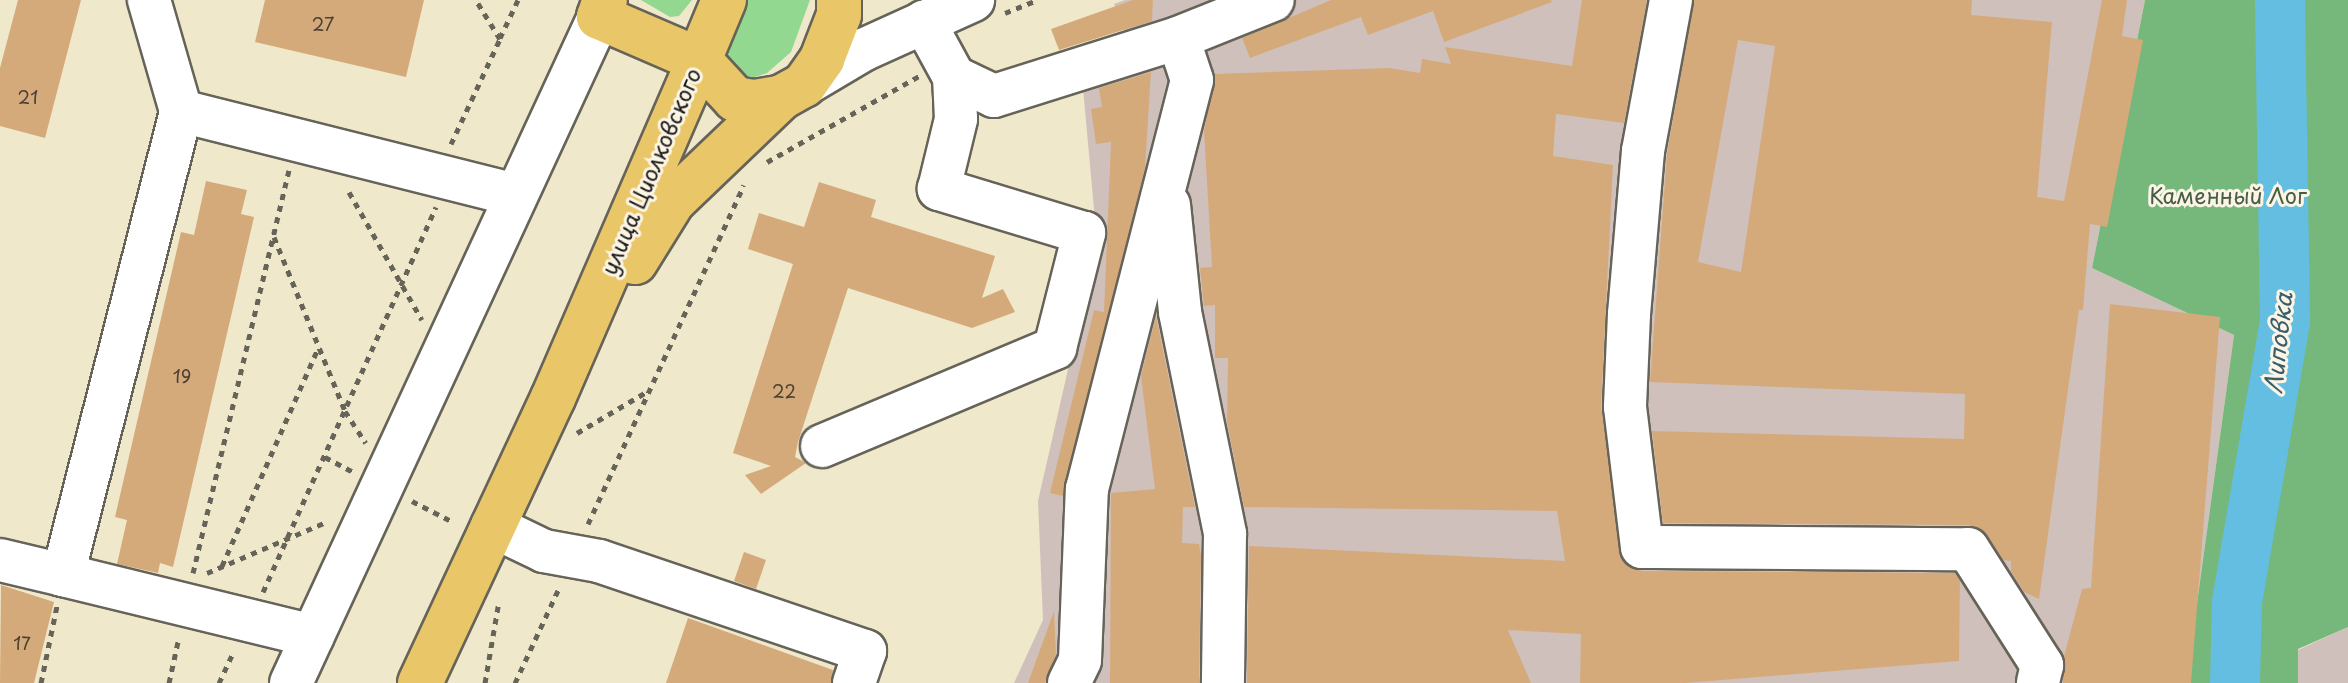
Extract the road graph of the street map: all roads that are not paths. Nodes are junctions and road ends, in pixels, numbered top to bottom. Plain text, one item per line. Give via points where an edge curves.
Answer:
1 (149, 0) edge
2 (724, 0) edge
3 (839, 0) edge
4 (973, 0) edge
5 (1273, 0) edge
6 (1671, 0) edge
7 (602, 8) edge
8 (924, 22) junction
9 (1178, 38) junction
10 (699, 60) junction
11 (950, 69) junction
12 (793, 91) junction
13 (181, 111) junction
14 (1167, 184) junction
15 (516, 195) junction
16 (553, 398) junction
17 (822, 446) dead end
18 (492, 526) junction
19 (0, 560) edge
20 (63, 575) junction
21 (313, 636) junction
22 (291, 683) edge
23 (420, 683) edge
24 (854, 683) edge
25 (1069, 683) edge
26 (1223, 683) edge
27 (2038, 683) edge

1 - 13 street
2 - 10 main road
3 - 12 main road, улица Циолковского via 839,15 822,59
4 - 8 street
5 - 9 street
6 - 27 street via 1643,151 1629,314 1625,407 1642,547 1968,549 2042,665
7 - 10 main road, улица Циолковского
7 - 15 street
8 - 11 street
8 - 12 street
9 - 11 street via 994,96
9 - 14 street via 1192,80
10 - 12 main road via 735,99
10 - 16 main road, улица Циолковского
11 - 17 street via 956,119 939,189 1084,233 1055,348
12 - 16 main road, улица Циолковского via 673,201
13 - 15 street
13 - 20 street
14 - 25 street via 1087,489 1080,660
14 - 26 street via 1180,312 1225,534
15 - 21 street
16 - 18 main road, улица Циолковского
18 - 23 main road, улица Циолковского
18 - 24 street via 544,551 865,651
19 - 20 street
20 - 21 street
21 - 22 street

